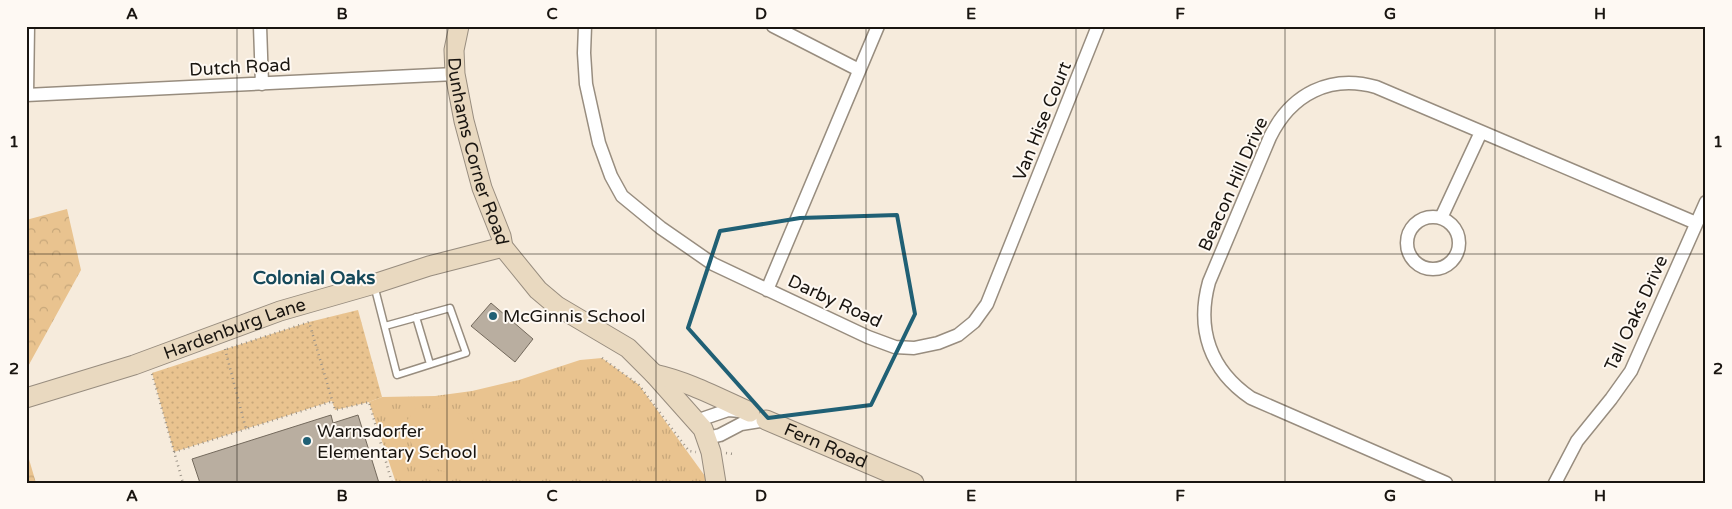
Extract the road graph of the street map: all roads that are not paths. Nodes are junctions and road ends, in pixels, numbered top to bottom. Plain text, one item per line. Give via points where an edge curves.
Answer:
1 (28, 26) edge
2 (260, 26) edge
3 (459, 26) edge
4 (585, 26) edge
5 (773, 26) edge
6 (878, 26) edge
7 (1098, 26) edge
8 (859, 70) junction
9 (455, 74) junction
10 (262, 84) junction
11 (27, 95) edge
12 (1482, 132) junction
13 (1706, 202) edge
14 (1442, 218) junction
15 (1696, 223) junction
16 (1018, 229) joint
17 (503, 247) junction
18 (374, 284) junction
19 (767, 290) junction
20 (416, 317) junction
21 (385, 326) junction
22 (430, 364) junction
23 (654, 374) junction
24 (26, 398) edge
25 (758, 416) junction
26 (696, 421) junction
27 (707, 438) junction
28 (716, 483) edge
29 (914, 483) edge
30 (1446, 483) edge
31 (1555, 483) edge

1 - 11 street
2 - 10 street
3 - 9 street, Dunhams Corner Road via 454,50
4 - 19 street via 586,84 599,142 622,196 713,264
5 - 8 street
6 - 8 street, Darby Road
7 - 16 street, Van Hise Court
8 - 19 street, Darby Road
9 - 10 street, Dutch Road
9 - 17 street, Dunhams Corner Road via 482,188
10 - 11 street, Dutch Road
12 - 14 street
12 - 15 street, Beacon Hill Drive
12 - 30 street, Beacon Hill Drive via 1368,84 1333,84 1308,94 1287,110 1273,130 1211,277 1205,302 1204,322 1212,352 1221,370 1243,392 1260,403
13 - 15 street, Tall Oaks Drive
14 - 14 street via 1419,221 1409,233 1407,241 1411,256 1423,267 1431,269 1447,265 1457,252 1459,244 1455,229
15 - 31 street, Tall Oaks Drive via 1631,371 1576,441
16 - 19 street, Darby Road via 986,304 974,322 958,335 938,343 914,348 895,347
17 - 18 street, Hardenburg Lane
17 - 23 street, Dunhams Corner Road via 538,290 628,348
18 - 21 lane
18 - 24 street, Hardenburg Lane via 280,310 134,365
20 - 21 lane
20 - 22 lane
20 - 22 lane via 450,308 466,353
21 - 22 lane via 398,375
23 - 25 street via 696,388
23 - 26 street, Dunhams Corner Road
25 - 26 street, Fern Road via 728,410
25 - 27 street, Fern Road
25 - 29 street, Fern Road
26 - 27 street, Dunhams Corner Road
27 - 28 street, Dunhams Corner Road

